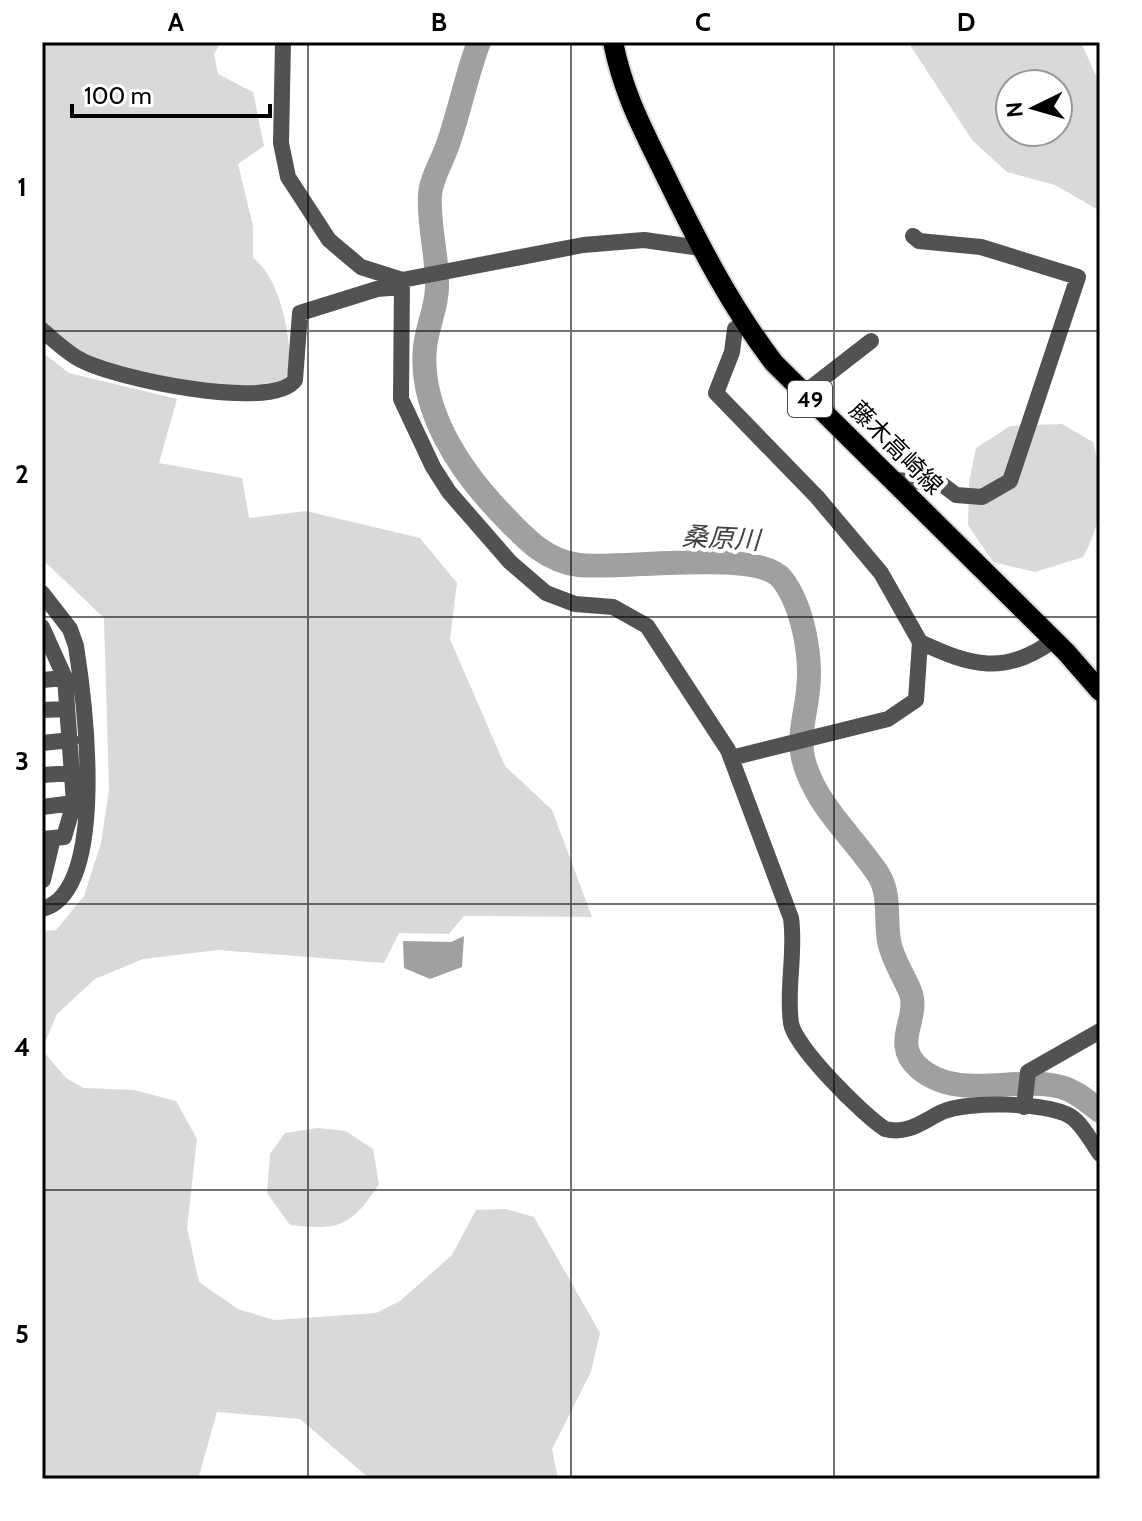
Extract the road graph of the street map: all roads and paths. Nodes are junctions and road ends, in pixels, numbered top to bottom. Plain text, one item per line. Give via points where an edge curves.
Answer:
1 (283, 42) edge
2 (613, 42) edge
3 (913, 236) dead end
4 (701, 248) junction
5 (402, 283) junction
6 (745, 324) junction
7 (42, 330) edge
8 (871, 341) dead end
9 (804, 393) junction
10 (890, 480) junction
11 (42, 593) edge
12 (42, 627) edge
13 (1054, 640) junction
14 (920, 642) junction
15 (48, 648) edge
16 (65, 678) junction
17 (42, 680) edge
18 (1100, 691) edge
19 (67, 709) junction
20 (42, 710) edge
21 (71, 740) junction
22 (42, 743) edge
23 (731, 758) junction
24 (73, 773) junction
25 (42, 775) edge
26 (74, 803) junction
27 (42, 807) edge
28 (48, 838) edge
29 (43, 880) edge
30 (42, 909) edge
31 (1100, 1031) edge
32 (1024, 1107) junction
33 (1100, 1154) edge

1 - 5 street via 281,143 288,177 329,240 361,267
2 - 4 main road, 藤木高崎線 / 49 via 622,87
3 - 10 street via 981,247 1078,277 1010,481 982,497 956,495 939,482
4 - 5 street via 644,240 583,245
4 - 6 main road, 藤木高崎線 / 49
5 - 7 street via 300,313 295,380 273,394 239,396 130,377 80,360
5 - 23 street via 401,399 449,492 510,562 546,593 575,604 613,607 647,626
6 - 9 main road, 藤木高崎線 / 49
6 - 14 street via 735,329 716,393 817,497 881,573
8 - 9 street
9 - 10 main road, 藤木高崎線 / 49
10 - 13 main road, 藤木高崎線 / 49
11 - 30 street via 70,629 76,646 89,804 74,873 64,893
12 - 15 street
13 - 14 street via 1033,655 982,666
13 - 18 main road, 藤木高崎線 / 49
14 - 23 street via 916,700 888,719
15 - 16 street
16 - 17 street
16 - 19 street
19 - 20 street
19 - 21 street
21 - 22 street
21 - 24 street
23 - 32 street via 791,918 788,995 794,1036 865,1113 890,1131 919,1126 955,1108
24 - 25 street
24 - 26 street
26 - 27 street
26 - 28 street via 64,837
28 - 29 street
31 - 32 street via 1028,1072
32 - 33 street via 1073,1117

